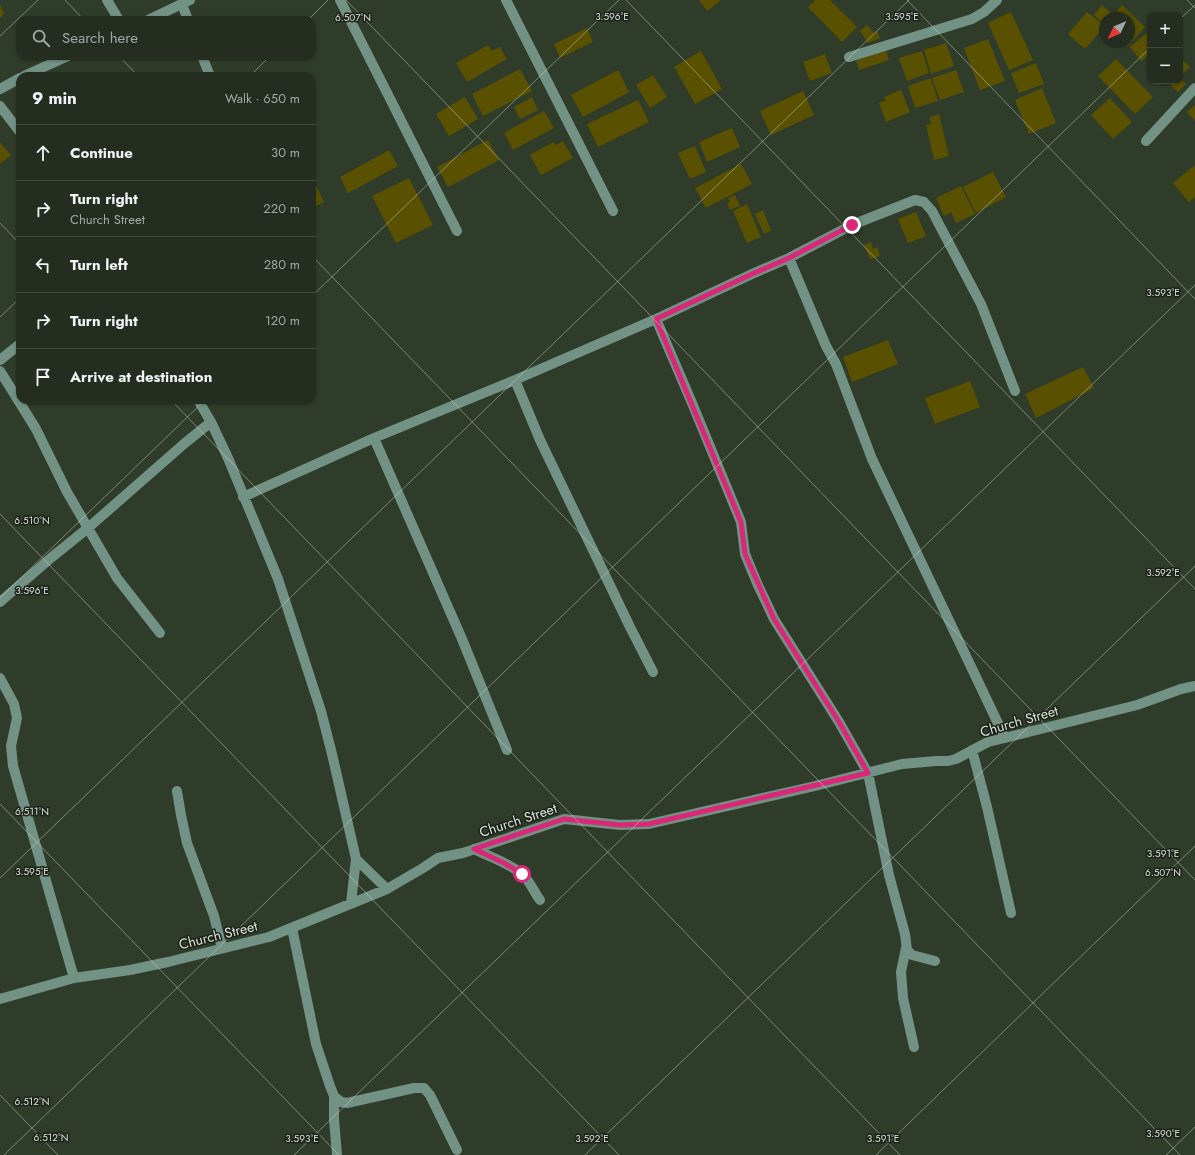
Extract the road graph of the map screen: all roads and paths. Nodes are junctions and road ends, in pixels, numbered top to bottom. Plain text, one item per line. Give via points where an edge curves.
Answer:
1 (107, 0) edge
2 (340, 0) edge
3 (506, 0) edge
4 (997, 0) edge
5 (186, 2) edge
6 (116, 16) edge
7 (156, 16) edge
8 (188, 16) edge
9 (849, 57) dead end
10 (59, 60) edge
11 (204, 60) edge
12 (33, 72) edge
13 (208, 72) edge
14 (16, 80) edge
15 (0, 88) edge
16 (1195, 88) edge
17 (0, 106) edge
18 (16, 127) edge
19 (1146, 141) dead end
20 (613, 211) dead end
21 (457, 231) dead end
22 (789, 258) junction
23 (656, 319) junction
24 (16, 347) edge
25 (0, 360) edge
26 (0, 371) edge
27 (515, 380) junction
28 (1015, 391) dead end
29 (16, 397) edge
30 (20, 404) edge
31 (200, 404) edge
32 (211, 422) junction
33 (374, 438) junction
34 (243, 497) junction
35 (88, 528) junction
36 (0, 602) edge
37 (160, 633) dead end
38 (653, 672) dead end
39 (0, 678) edge
40 (1195, 686) edge
41 (1005, 738) junction
42 (507, 750) dead end
43 (972, 750) junction
44 (868, 773) junction
45 (177, 790) dead end
46 (474, 849) junction
47 (356, 859) junction
48 (388, 889) junction
49 (540, 900) dead end
50 (350, 903) junction
51 (1011, 913) dead end
52 (292, 928) junction
53 (222, 948) junction
54 (906, 948) junction
55 (935, 961) dead end
56 (74, 978) junction
57 (0, 998) edge
58 (914, 1047) dead end
59 (334, 1096) junction
60 (457, 1150) dead end
61 (337, 1155) edge

1 - 6 street
2 - 21 street
3 - 20 street
4 - 9 street via 972,20
5 - 7 street
5 - 8 street
10 - 12 street
11 - 13 street
14 - 15 street
16 - 19 street
17 - 18 street
22 - 23 street
22 - 28 street via 852,225 915,200 924,202 932,211 981,304
22 - 41 street via 836,364 872,459
23 - 27 street
23 - 44 street via 741,522 745,554 757,583 774,619
24 - 25 street
26 - 29 street
27 - 33 street
27 - 38 street via 540,440
30 - 35 street
31 - 32 street
32 - 34 street
32 - 35 street
33 - 34 street
33 - 42 street via 462,639
34 - 47 street via 278,579 321,710
35 - 36 street
35 - 37 street via 117,578
39 - 56 street via 14,704 17,718 11,746 13,766
40 - 41 street, Church Street via 1137,705
41 - 43 street, Church Street via 988,742
43 - 44 street, Church Street via 948,762 902,764
43 - 51 street
44 - 46 street, Church Street via 649,824 620,825 564,819
44 - 54 street
45 - 53 street via 187,843 214,916
46 - 48 street, Church Street via 438,858
46 - 49 street via 522,874
47 - 48 street
47 - 50 street
48 - 50 street, Church Street
50 - 52 street, Church Street
52 - 53 street, Church Street via 269,937
52 - 59 street via 316,1044
53 - 56 street, Church Street via 130,970
54 - 55 street via 912,955
54 - 58 street via 901,972 903,998
56 - 57 street, Church Street
59 - 60 street via 340,1102 347,1103 424,1088 430,1095
59 - 61 street

